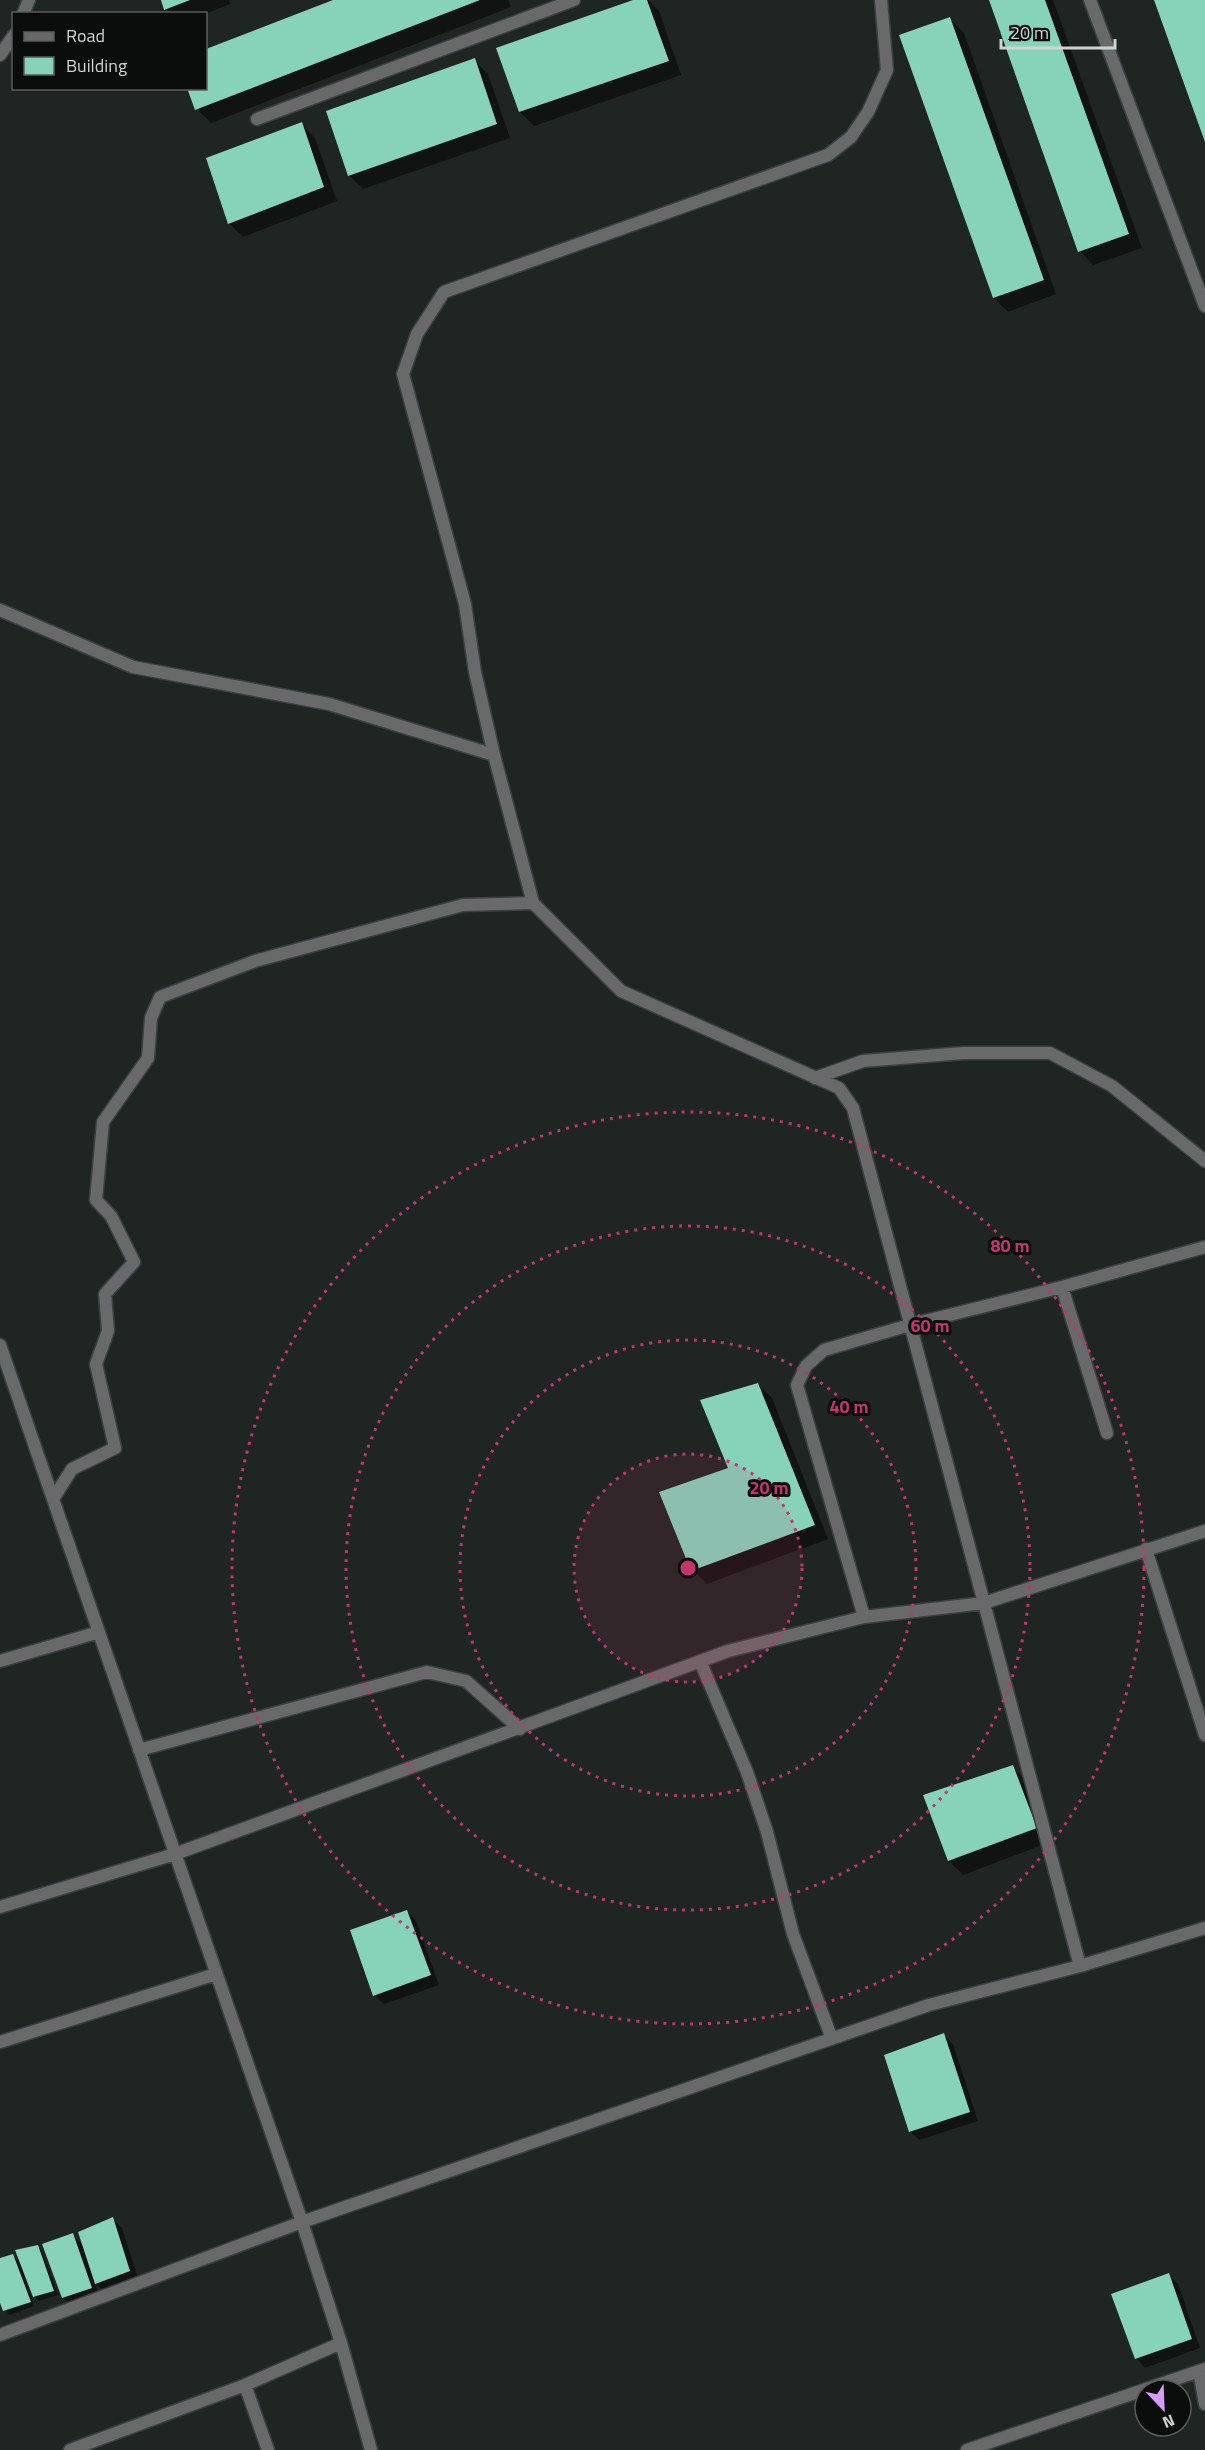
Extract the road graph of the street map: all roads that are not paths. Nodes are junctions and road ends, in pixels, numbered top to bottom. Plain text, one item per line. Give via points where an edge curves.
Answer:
1 (574, 0) edge
2 (881, 0) edge
3 (1090, 0) edge
4 (12, 38) edge
5 (0, 54) edge
6 (257, 118) dead end
7 (1200, 275) edge
8 (1205, 306) edge
9 (0, 609) edge
10 (494, 755) junction
11 (533, 903) junction
12 (815, 1078) junction
13 (1205, 1161) edge
14 (1205, 1247) edge
15 (1062, 1287) junction
16 (913, 1324) junction
17 (0, 1345) edge
18 (1107, 1433) dead end
19 (53, 1499) junction
20 (1205, 1531) edge
21 (1146, 1549) junction
22 (984, 1603) junction
23 (864, 1617) junction
24 (99, 1632) junction
25 (0, 1661) edge
26 (700, 1661) junction
27 (520, 1729) junction
28 (1205, 1735) edge
29 (139, 1750) junction
30 (175, 1854) junction
31 (0, 1907) edge
32 (1205, 1928) edge
33 (1080, 1966) junction
34 (216, 1974) junction
35 (832, 2039) junction
36 (0, 2042) edge
37 (302, 2222) junction
38 (0, 2335) edge
39 (341, 2343) junction
40 (1202, 2370) edge
41 (245, 2385) junction
42 (1205, 2404) edge
43 (70, 2450) edge
44 (268, 2450) edge
45 (371, 2450) edge
46 (967, 2450) edge

1 - 6 street
2 - 10 street via 887,70 868,112 851,137 828,156 444,292 417,334 403,374 465,604 475,672
3 - 7 street
4 - 5 street
7 - 8 street
9 - 10 street via 133,667 329,704
10 - 11 street
11 - 12 street via 621,991
11 - 19 street via 463,905 255,961 160,997 152,1018 148,1058 103,1122 96,1200 111,1216 134,1262 105,1293 108,1331 96,1364 115,1449 72,1469
12 - 13 street via 863,1061 964,1053 1050,1053 1112,1086
12 - 16 street via 838,1088 853,1108
14 - 15 street
15 - 16 street
15 - 18 street
16 - 22 street
16 - 23 street via 824,1350 806,1366 797,1385
17 - 19 street
19 - 24 street
20 - 21 street
21 - 22 street
21 - 28 street
22 - 23 street
22 - 33 street
23 - 26 street via 729,1650
24 - 25 street
24 - 29 street
26 - 27 street
26 - 35 street via 747,1772 793,1934
27 - 29 street via 466,1681 427,1672
27 - 30 street
29 - 30 street
30 - 31 street
30 - 34 street
32 - 33 street
33 - 35 street via 929,2005
34 - 36 street
34 - 37 street
35 - 37 street
37 - 38 street
37 - 39 street
39 - 41 street
39 - 45 street
40 - 42 street
40 - 46 street
41 - 43 street
41 - 44 street

